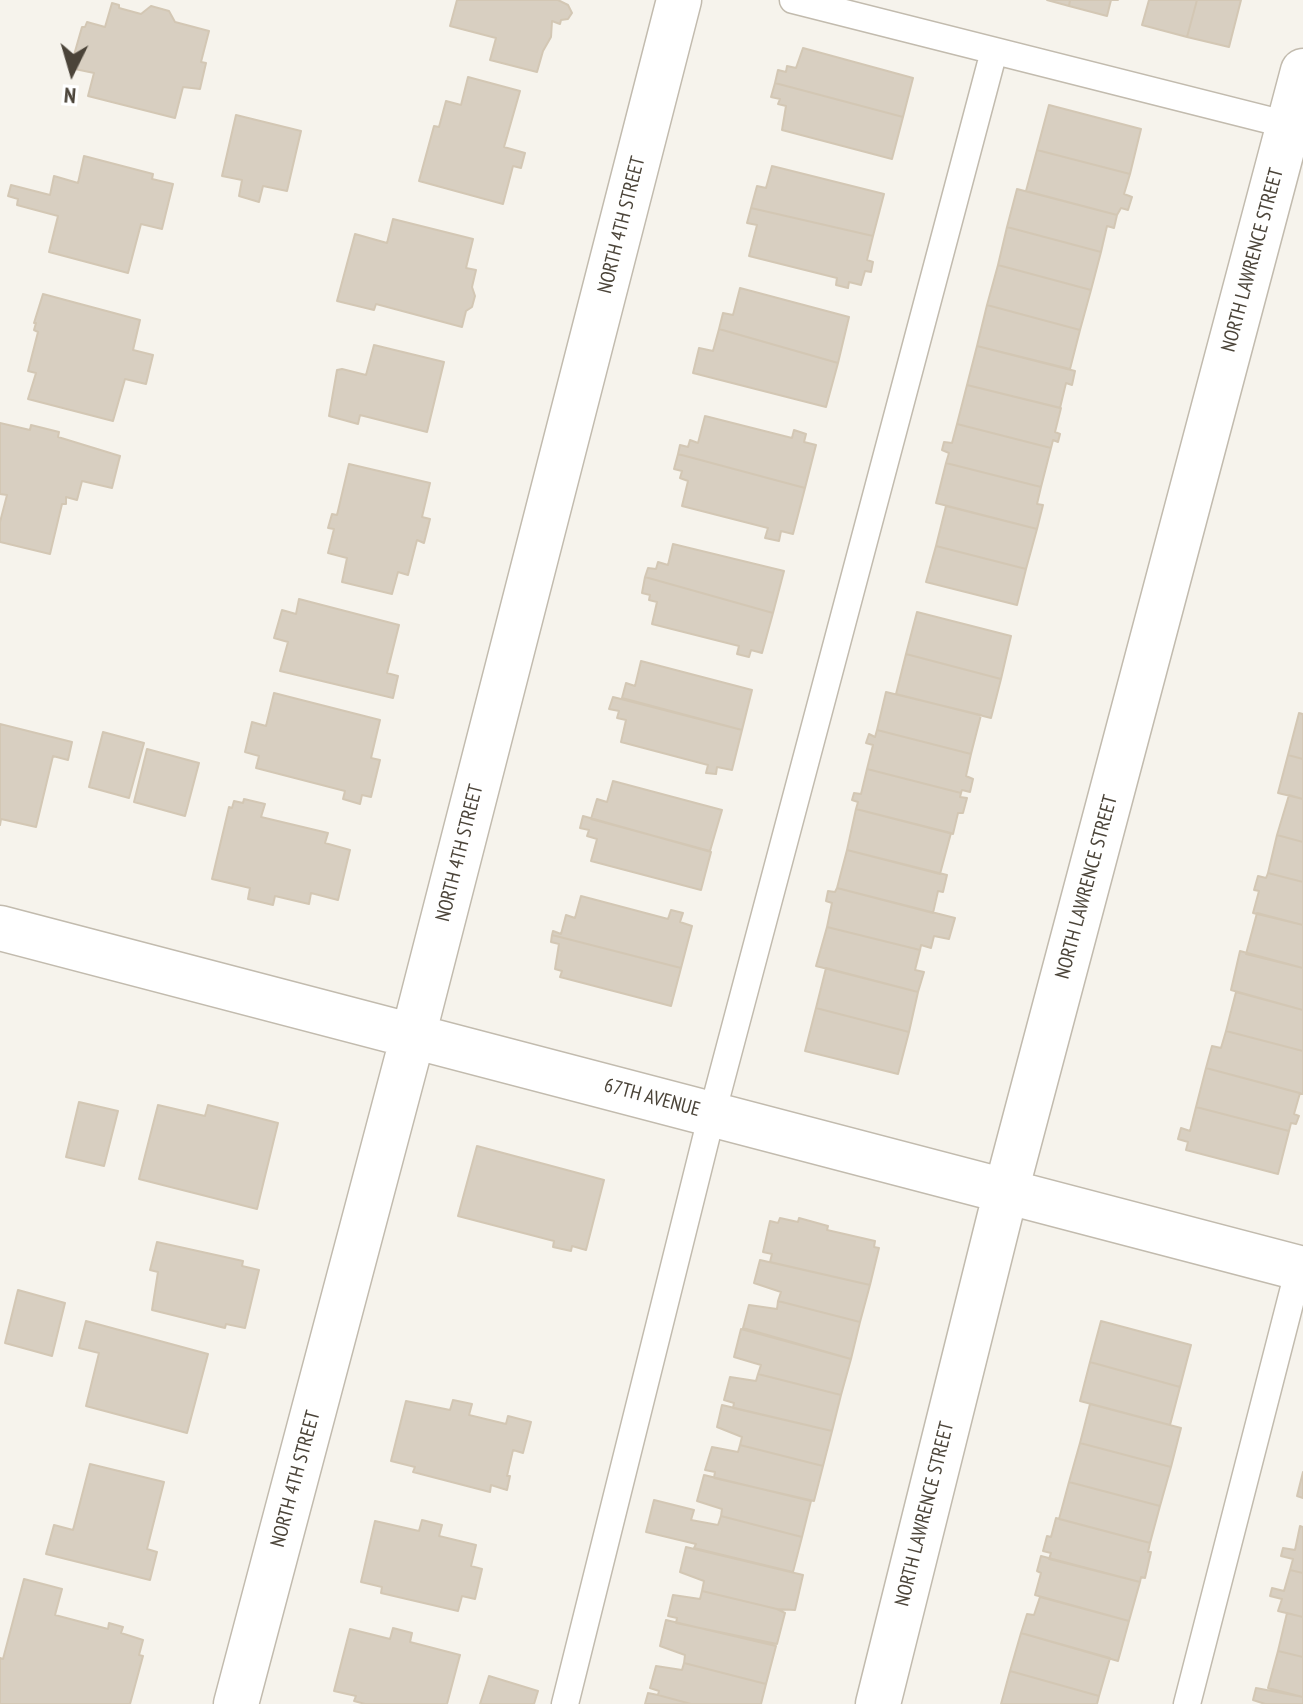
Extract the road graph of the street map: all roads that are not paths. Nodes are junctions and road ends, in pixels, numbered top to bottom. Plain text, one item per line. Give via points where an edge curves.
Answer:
1 (679, 0) edge
2 (793, 0) edge
3 (994, 51) junction
4 (1303, 71) edge
5 (1296, 127) edge
6 (0, 928) edge
7 (413, 1036) junction
8 (712, 1114) junction
9 (1006, 1191) junction
10 (1301, 1268) edge
11 (236, 1704) edge
12 (565, 1704) edge
13 (878, 1704) edge
14 (1187, 1704) edge

1 - 7 street, NORTH 4TH STREET
2 - 3 lane
3 - 5 lane
3 - 8 lane
4 - 5 street, NORTH LAWRENCE STREET
5 - 9 street, NORTH LAWRENCE STREET
6 - 7 street, 67TH AVENUE
7 - 8 street, 67TH AVENUE
7 - 11 street, NORTH 4TH STREET
8 - 9 street, 67TH AVENUE
8 - 12 lane
9 - 10 street, 67TH AVENUE
9 - 13 street, NORTH LAWRENCE STREET
10 - 14 lane

